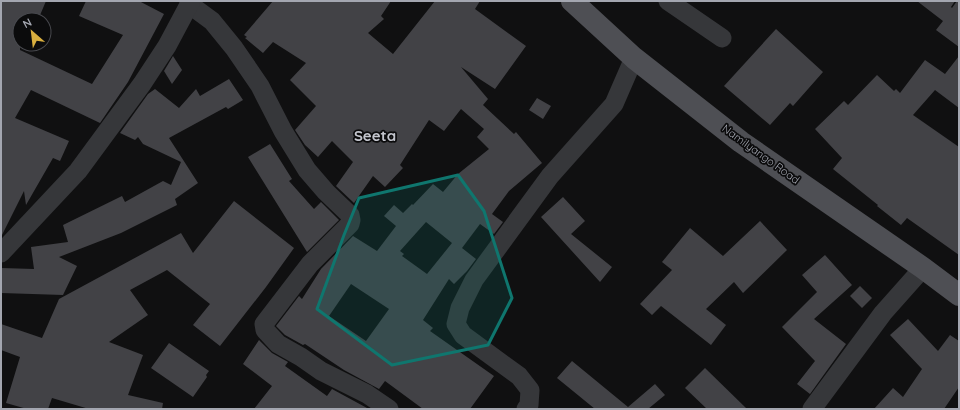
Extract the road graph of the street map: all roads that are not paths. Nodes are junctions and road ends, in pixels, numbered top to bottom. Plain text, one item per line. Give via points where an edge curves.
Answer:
1 (572, 1) edge
2 (668, 1) edge
3 (190, 2) edge
4 (722, 38) dead end
5 (634, 58) junction
6 (1, 253) edge
7 (924, 268) junction
8 (959, 295) edge
9 (389, 409) edge
10 (526, 409) edge
11 (812, 409) edge

1 - 5 main road, Namilyango Road
2 - 4 street
3 - 6 street via 167,46 142,84 78,171
3 - 9 street via 212,21 234,48 260,86 307,170 350,215 350,224 310,264 264,324 265,330 278,344
5 - 7 main road, Namilyango Road via 741,142
5 - 10 street via 614,104 550,176 474,280 460,308 456,324 463,335 519,376 530,390 529,405
7 - 8 main road, Namilyango Road
7 - 11 street via 883,313

